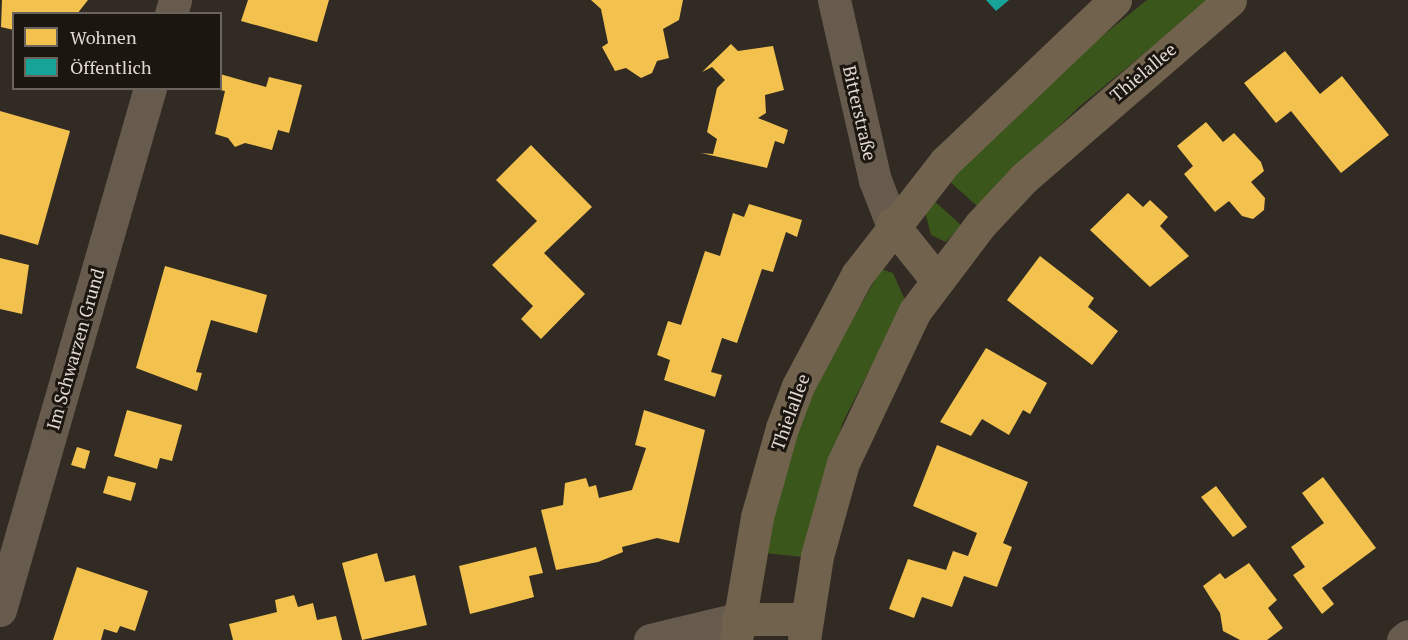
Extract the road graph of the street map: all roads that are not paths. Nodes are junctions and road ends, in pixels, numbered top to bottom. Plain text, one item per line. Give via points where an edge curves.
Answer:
1 (834, 0) edge
2 (1115, 0) edge
3 (1230, 0) edge
4 (149, 90) edge
5 (892, 224) junction
6 (936, 279) junction
7 (0, 610) edge
8 (737, 630) edge
9 (805, 630) edge
10 (1408, 636) edge
11 (650, 640) edge
12 (1403, 640) edge

1 - 5 street, Bitterstraße via 875,180
2 - 5 main road, Thielallee via 977,128
3 - 6 main road, Thielallee via 1024,178
4 - 7 street, Im Schwarzen Grund
5 - 6 main road
5 - 8 main road, Thielallee via 847,293 798,386 757,517
6 - 9 main road, Thielallee via 895,345 843,463
8 - 9 main road, Thielallee
8 - 11 street
10 - 12 street

